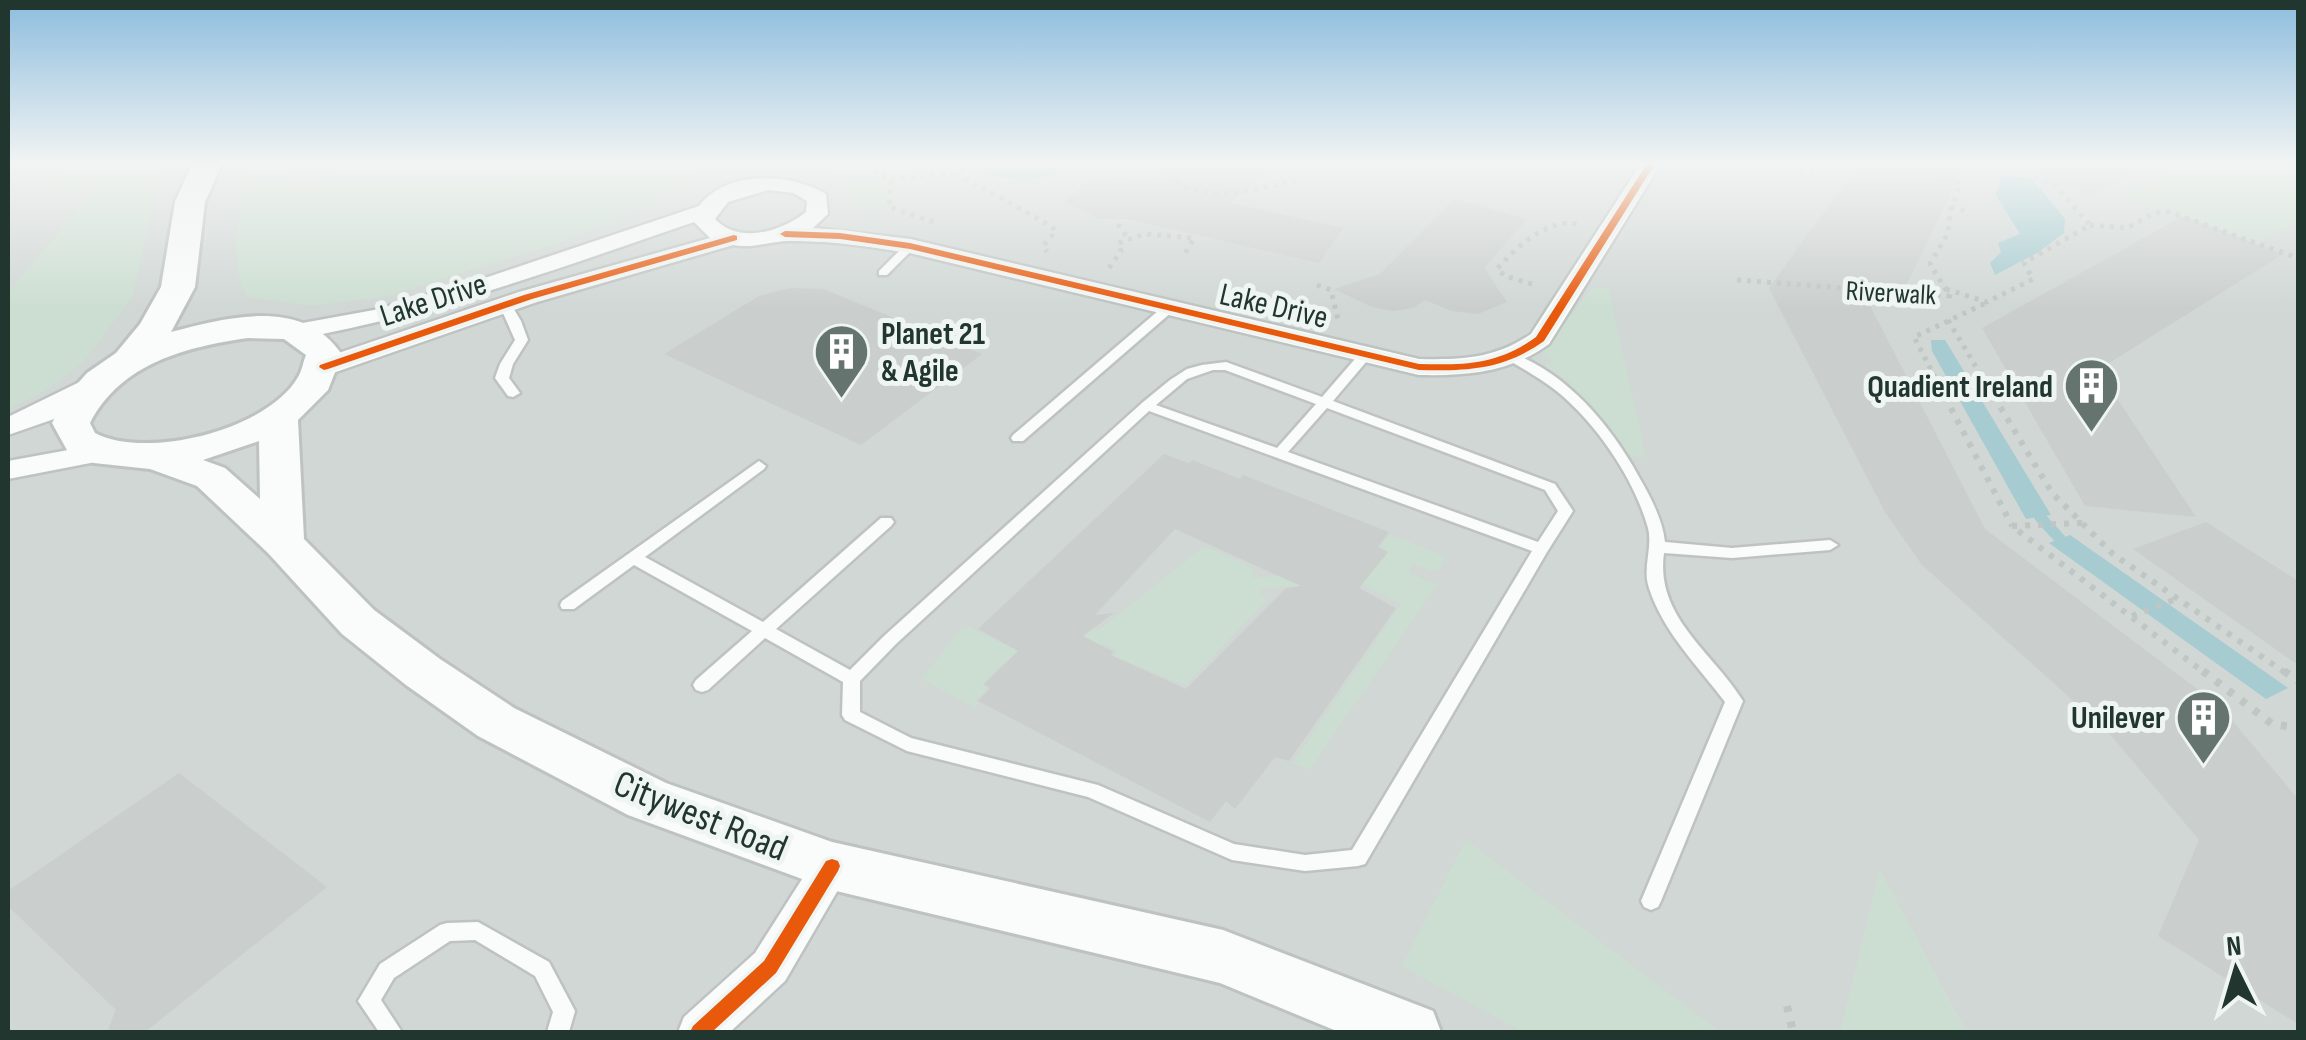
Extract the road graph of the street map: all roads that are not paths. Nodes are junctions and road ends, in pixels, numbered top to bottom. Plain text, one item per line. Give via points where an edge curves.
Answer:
1 (189, 211) edge
2 (705, 211) joint
3 (818, 211) edge
4 (828, 211) edge
5 (1621, 211) edge
6 (786, 234) junction
7 (734, 238) junction
8 (910, 246) junction
9 (883, 273) dead end
10 (178, 287) junction
11 (506, 304) junction
12 (1169, 308) junction
13 (248, 327) junction
14 (295, 331) junction
15 (1366, 355) junction
16 (1516, 358) junction
17 (324, 367) junction
18 (115, 370) junction
19 (513, 393) dead end
20 (1323, 402) junction
21 (1147, 406) junction
22 (278, 416) junction
23 (8, 427) edge
24 (1018, 438) dead end
25 (1281, 452) junction
26 (100, 453) junction
27 (154, 457) junction
28 (759, 466) dead end
29 (8, 470) edge
30 (886, 522) dead end
31 (283, 544) junction
32 (1830, 545) dead end
33 (1660, 547) junction
34 (1541, 548) junction
35 (635, 558) junction
36 (568, 605) dead end
37 (765, 628) junction
38 (852, 679) junction
39 (702, 685) dead end
40 (832, 866) junction
41 (1651, 901) dead end
42 (391, 1032) edge
43 (558, 1032) edge
44 (699, 1032) edge
45 (1411, 1032) edge

1 - 10 main road
2 - 7 street via 708,228
2 - 14 street, Lake Drive via 469,290
3 - 6 street
4 - 8 street, Lake Drive
5 - 16 street via 1540,340
6 - 7 street, Lake Drive
6 - 8 street, Lake Drive
7 - 11 street, Lake Drive
8 - 9 lane
8 - 12 street, Lake Drive
10 - 13 main road via 207,314
10 - 18 main road via 156,328
11 - 17 street, Lake Drive
11 - 19 lane via 524,338 503,371
12 - 15 street, Lake Drive
12 - 24 lane
13 - 14 main road
13 - 18 main road via 167,344
14 - 17 main road via 319,345
15 - 16 street, Lake Drive via 1455,368
15 - 20 lane
16 - 33 lane via 1577,401 1610,443
17 - 22 main road via 308,392
18 - 23 street via 47,412
18 - 26 main road via 79,402 71,423 78,441
20 - 21 lane via 1226,366 1202,365
20 - 25 lane
20 - 34 lane via 1550,488 1566,511
21 - 25 lane
21 - 38 lane
22 - 27 main road via 241,435
22 - 31 main road
25 - 34 lane
26 - 27 main road
26 - 29 street
27 - 31 main road, Citywest Road via 211,477
28 - 35 lane
30 - 37 lane
31 - 40 main road, Citywest Road via 358,622 496,722 648,800
32 - 33 lane via 1732,553
33 - 41 lane via 1655,586 1734,701
34 - 38 lane via 1358,858 1306,862 1232,852 1092,790 906,744 850,716
35 - 36 lane
35 - 37 lane
37 - 38 lane
37 - 39 lane
40 - 44 street via 770,966
40 - 45 main road, Citywest Road via 1223,958
42 - 43 lane via 369,1001 387,971 447,932 478,931 542,969 564,1011

